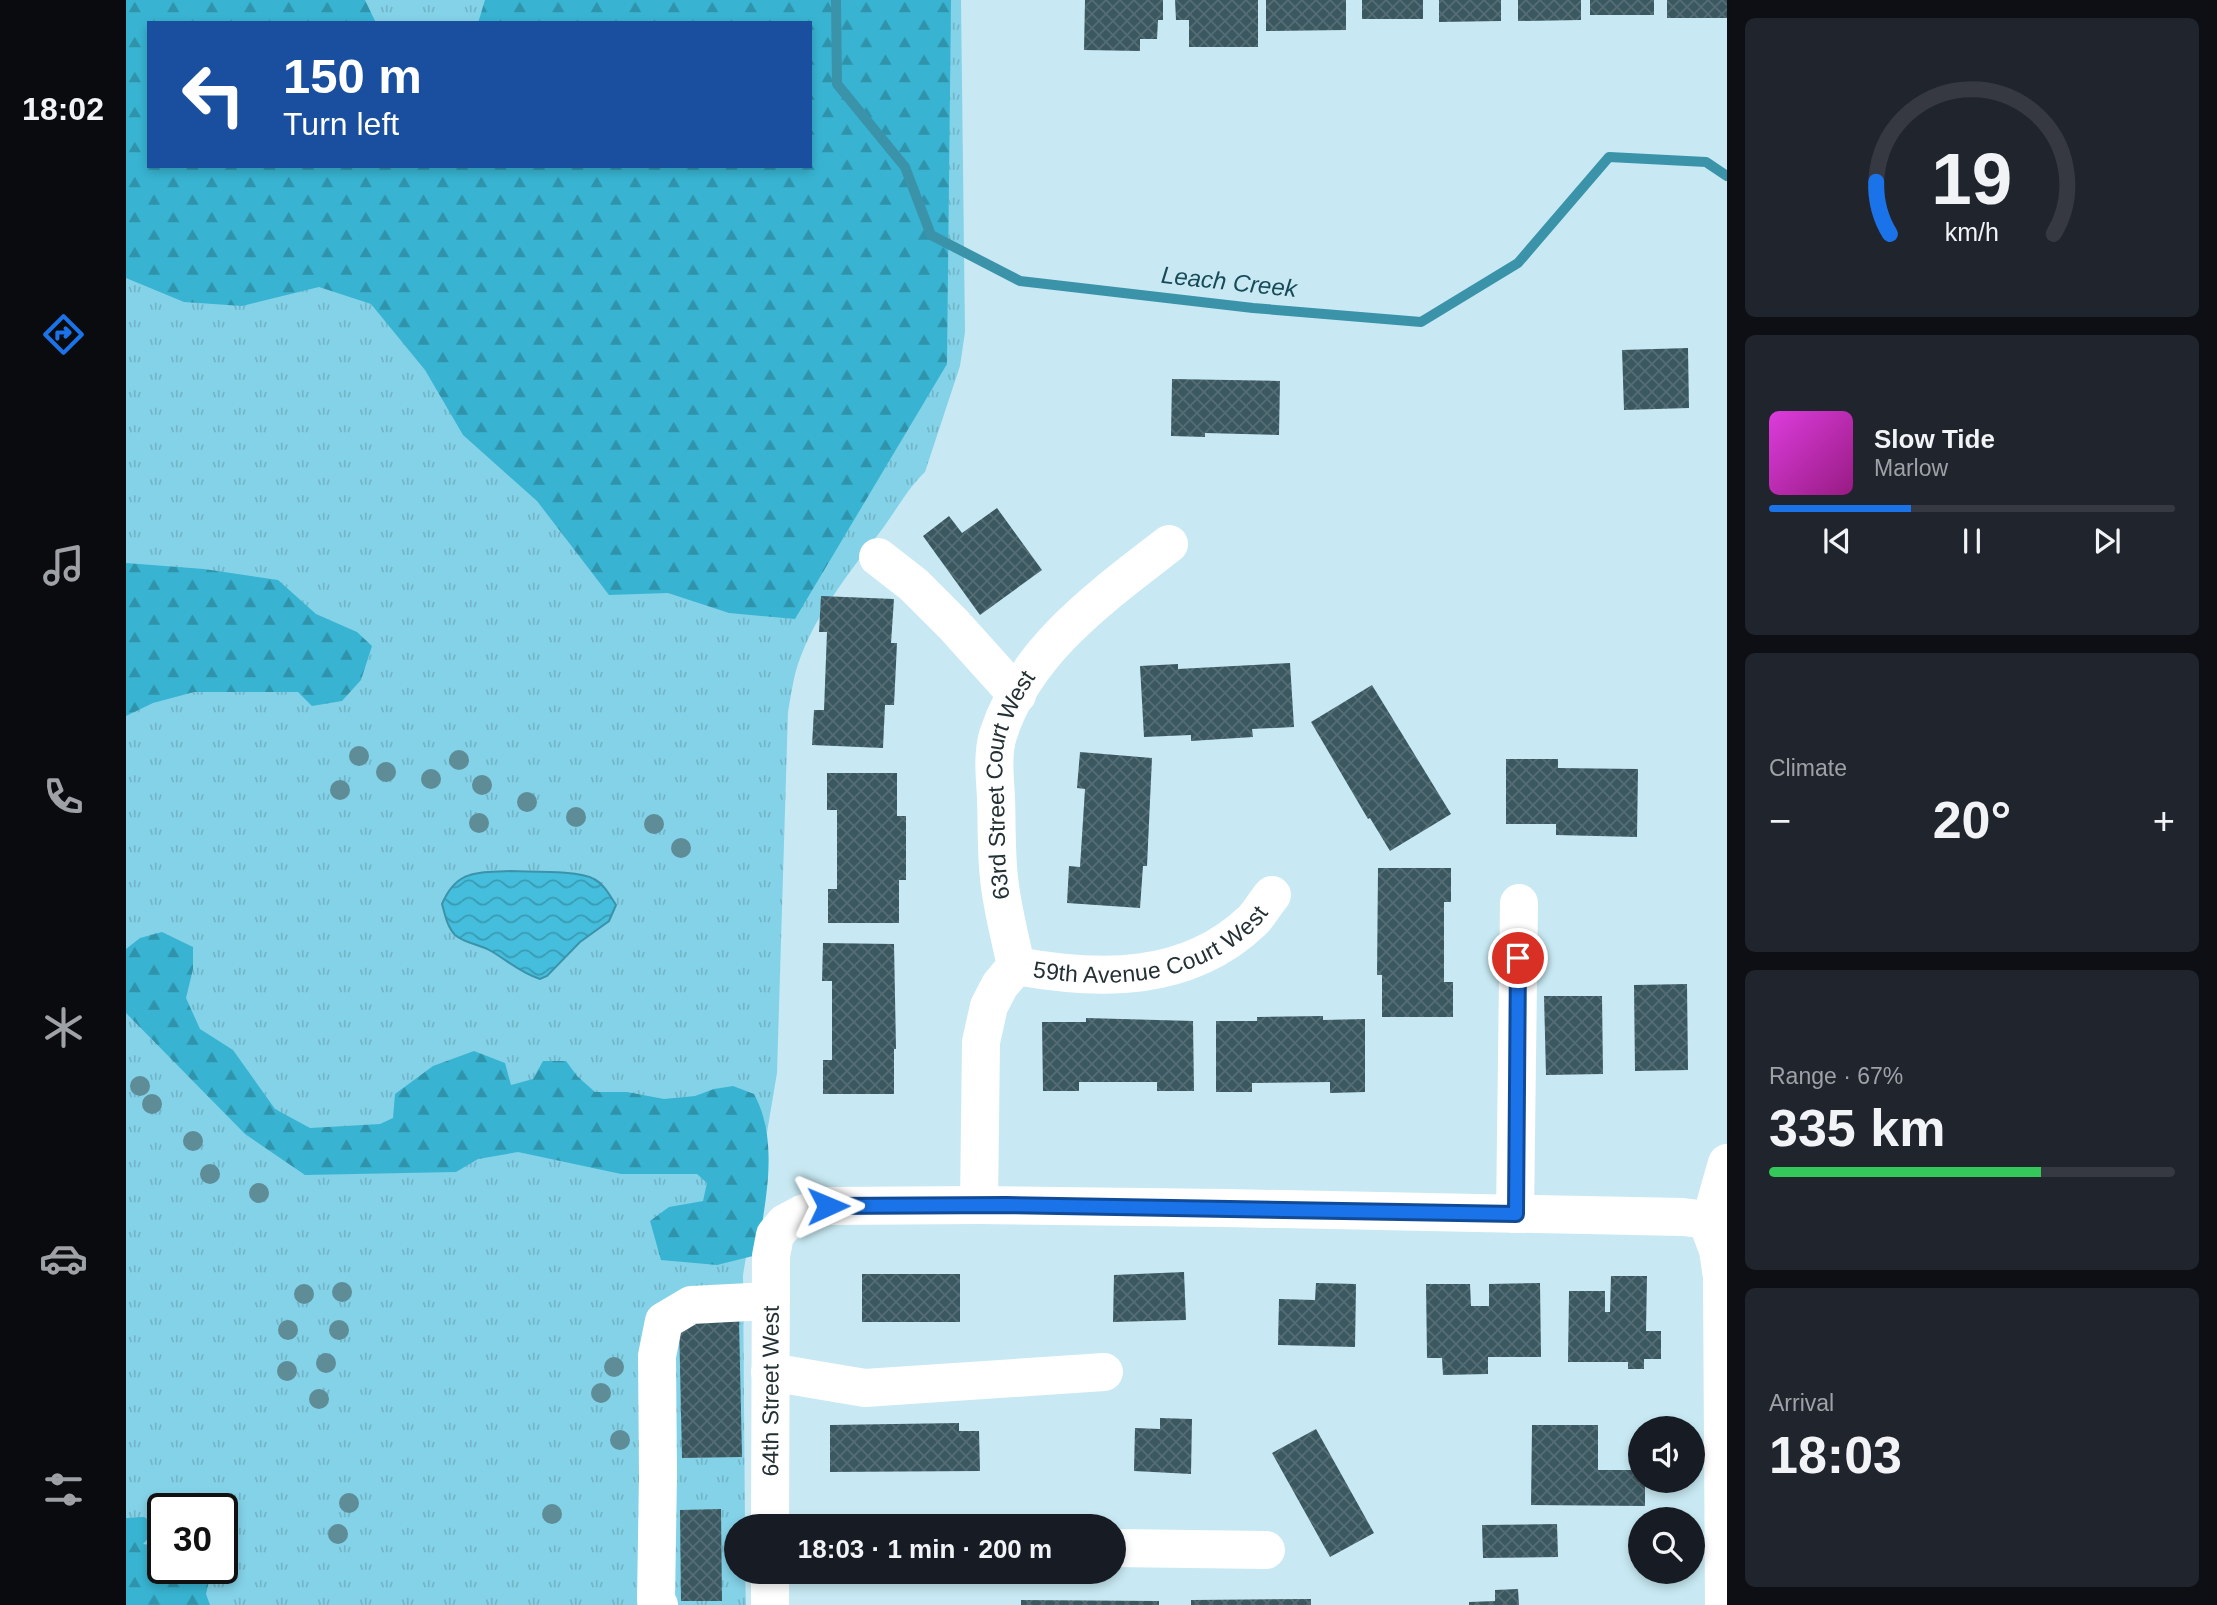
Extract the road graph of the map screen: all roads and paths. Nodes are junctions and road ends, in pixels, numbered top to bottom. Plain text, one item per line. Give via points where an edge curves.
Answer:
1 (1169, 544) dead end
2 (878, 557) dead end
3 (1017, 695) junction
4 (1272, 895) dead end
5 (1519, 903) dead end
6 (1016, 966) junction
7 (1727, 1163) edge
8 (979, 1205) junction
9 (1516, 1214) junction
10 (1718, 1221) edge
11 (771, 1301) junction
12 (770, 1372) junction
13 (1104, 1372) dead end
14 (770, 1514) edge
15 (1126, 1548) edge
16 (1266, 1550) dead end
17 (770, 1584) edge
18 (659, 1605) edge
19 (770, 1605) edge
20 (1724, 1605) edge

1 - 3 street, 63rd Street Court West via 1086,609 1049,647
2 - 3 street via 914,585
3 - 6 street, 63rd Street Court West via 998,736 995,759 999,877
4 - 6 street, 59th Avenue Court West via 1234,936 1173,967 1098,974
5 - 9 street
6 - 8 street via 989,1006 981,1042
7 - 10 street
8 - 9 street
8 - 11 street, 64th Street West via 828,1206 802,1214 775,1235
9 - 10 street
10 - 20 street
11 - 12 street, 64th Street West
11 - 18 street via 691,1305 664,1321 657,1356
12 - 13 street via 865,1388
12 - 14 street, 64th Street West
15 - 16 street
17 - 19 street

